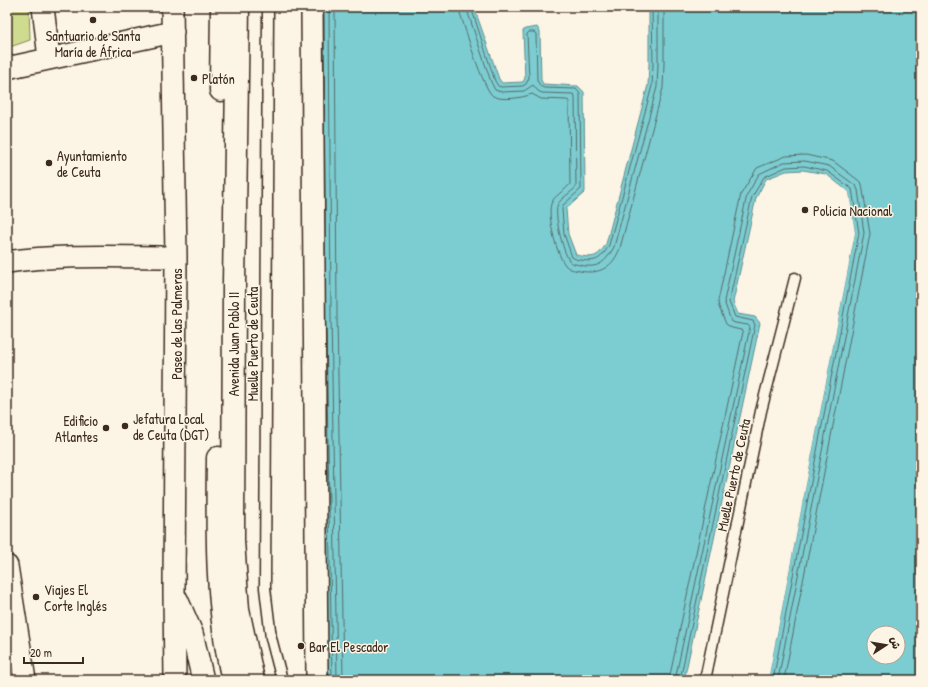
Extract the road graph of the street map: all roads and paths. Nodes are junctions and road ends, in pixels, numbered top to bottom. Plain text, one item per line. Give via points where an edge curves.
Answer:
1 (172, 7) edge
2 (222, 7) edge
3 (238, 7) edge
4 (268, 7) edge
5 (312, 7) edge
6 (36, 9) edge
7 (173, 32) junction
8 (49, 58) junction
9 (7, 68) edge
10 (176, 257) junction
11 (7, 262) edge
12 (795, 278) dead end
13 (7, 566) edge
14 (183, 636) junction
15 (7, 659) edge
16 (316, 675) dead end
17 (10, 680) edge
18 (25, 680) edge
19 (175, 680) edge
20 (203, 680) edge
21 (233, 680) edge
22 (253, 680) edge
23 (282, 680) edge
24 (705, 680) edge

1 - 7 street, Paseo de las Palmeras
2 - 21 main road, Avenida Juan Pablo II via 217,540 221,609
3 - 22 main road, Avenida Juan Pablo II via 233,541 238,610
4 - 23 lane, Muelle Puerto de Ceuta via 265,588 271,638
5 - 16 street
6 - 8 street
7 - 8 street
7 - 10 street, Paseo de las Palmeras
8 - 9 street
10 - 11 street via 88,256 33,258
10 - 14 street, Paseo de las Palmeras via 174,591
12 - 24 lane, Muelle Puerto de Ceuta via 761,411
13 - 18 street
14 - 19 street, Paseo de las Palmeras
14 - 20 street
15 - 17 street

